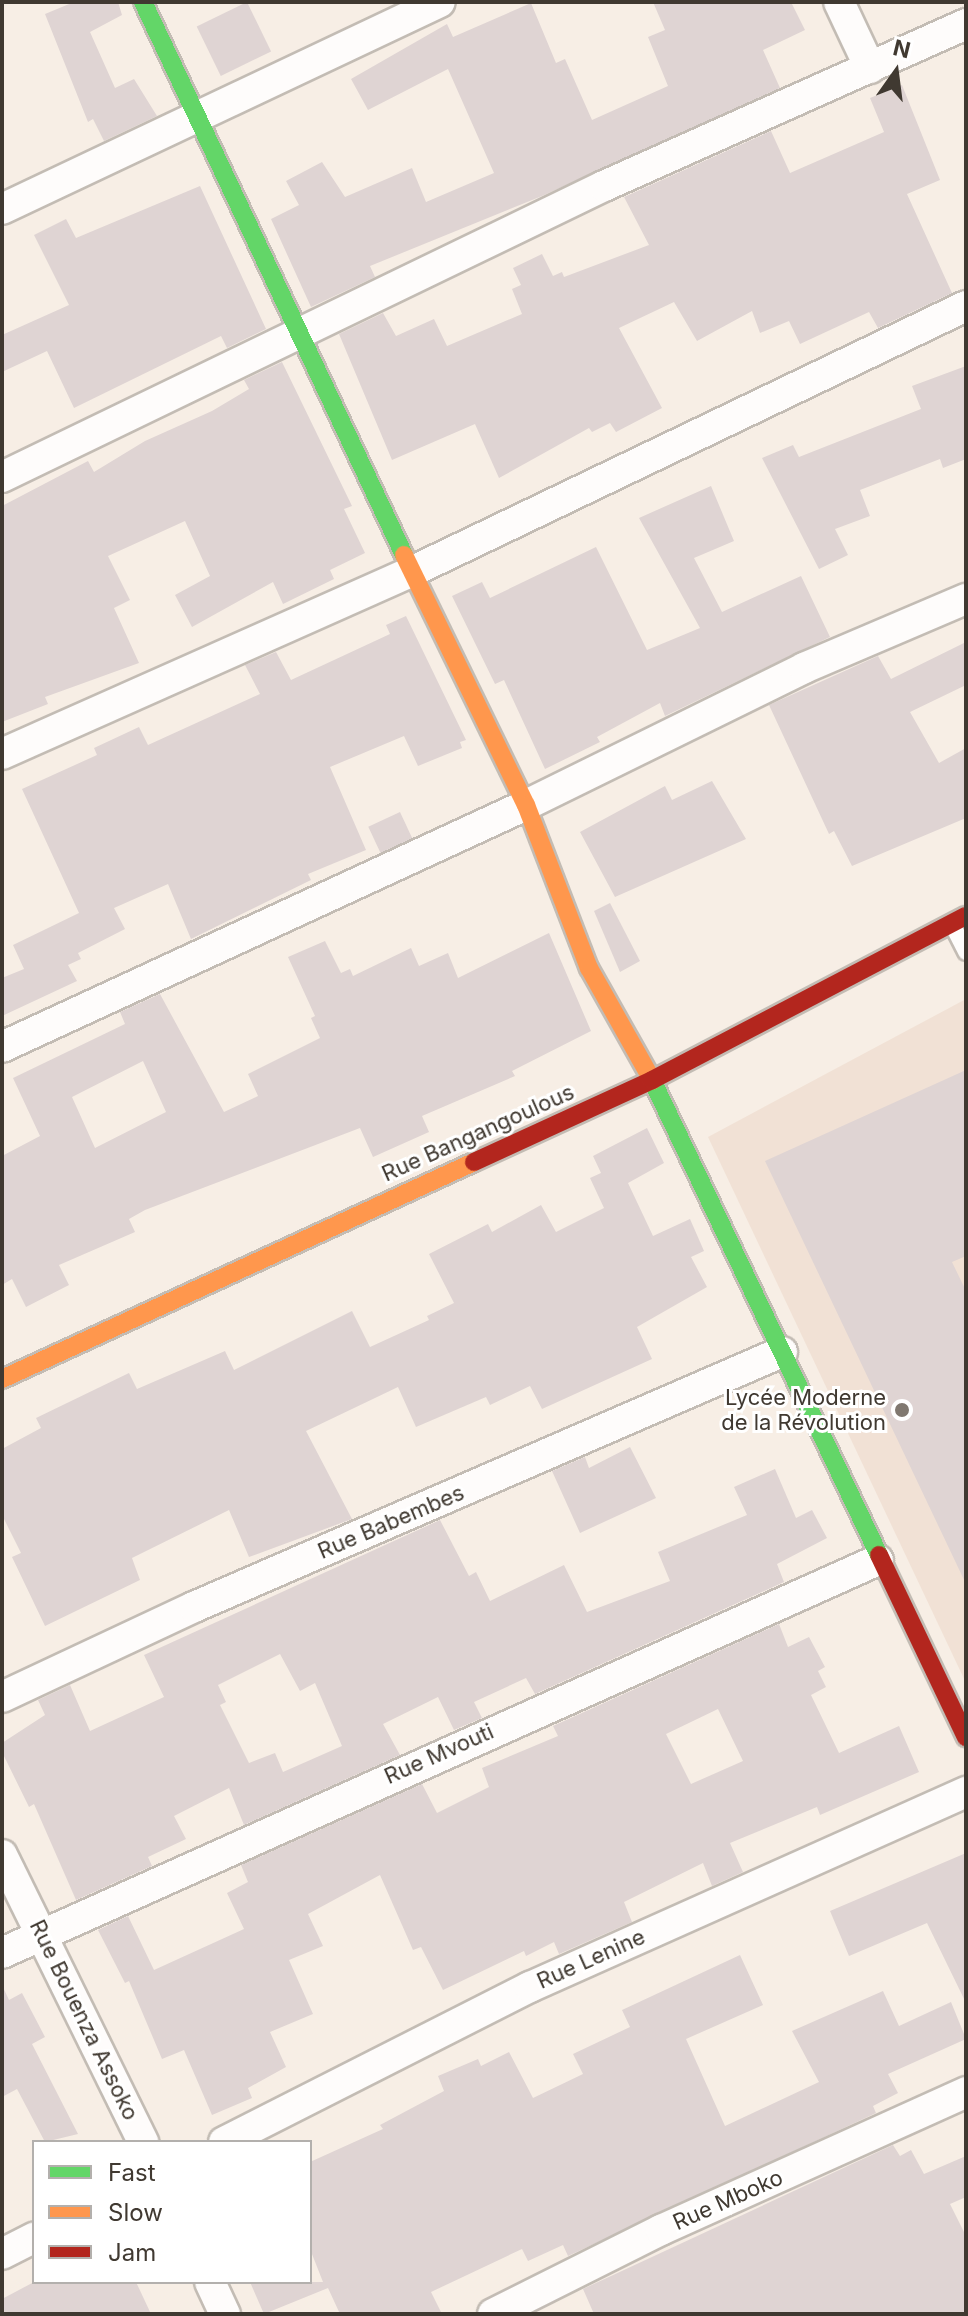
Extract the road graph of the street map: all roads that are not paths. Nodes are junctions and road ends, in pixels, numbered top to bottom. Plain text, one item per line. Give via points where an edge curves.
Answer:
1 (143, 2) edge
2 (439, 2) edge
3 (839, 2) edge
4 (966, 24) edge
5 (870, 68) junction
6 (196, 117) junction
7 (2, 209) edge
8 (966, 306) edge
9 (298, 338) junction
10 (2, 477) edge
11 (413, 571) junction
12 (966, 599) edge
13 (2, 754) edge
14 (526, 805) junction
15 (959, 920) edge
16 (966, 952) edge
17 (2, 1047) edge
18 (652, 1080) junction
19 (782, 1352) junction
20 (2, 1379) edge
21 (878, 1560) junction
22 (2, 1697) edge
23 (966, 1737) edge
24 (966, 1792) edge
25 (2, 1855) edge
26 (43, 1935) junction
27 (2, 1953) edge
28 (966, 2092) edge
29 (142, 2140) edge
30 (228, 2140) edge
31 (32, 2239) edge
32 (2, 2254) edge
33 (211, 2284) edge
34 (225, 2314) edge
35 (493, 2314) edge

1 - 6 street
2 - 6 street
3 - 5 street
4 - 5 street
5 - 9 street via 604,186
6 - 7 street
6 - 9 street
8 - 11 street
9 - 10 street
9 - 11 street
11 - 13 street
11 - 14 street
12 - 14 street via 804,668
14 - 17 street
14 - 18 street via 589,968
15 - 16 lane
15 - 18 street, Rue Bangangoulous
18 - 19 street
18 - 20 street, Rue Bangangoulous
19 - 21 street
19 - 22 street, Rue Babembes via 194,1607
21 - 23 street
21 - 26 street, Rue Mvouti
24 - 30 street, Rue Lenine via 530,1987
25 - 26 street, Rue Bouenza Assoko
26 - 27 street, Rue Mvouti
26 - 29 street, Rue Bouenza Assoko
28 - 35 street, Rue Mboko via 661,2230
31 - 32 street
33 - 34 street

